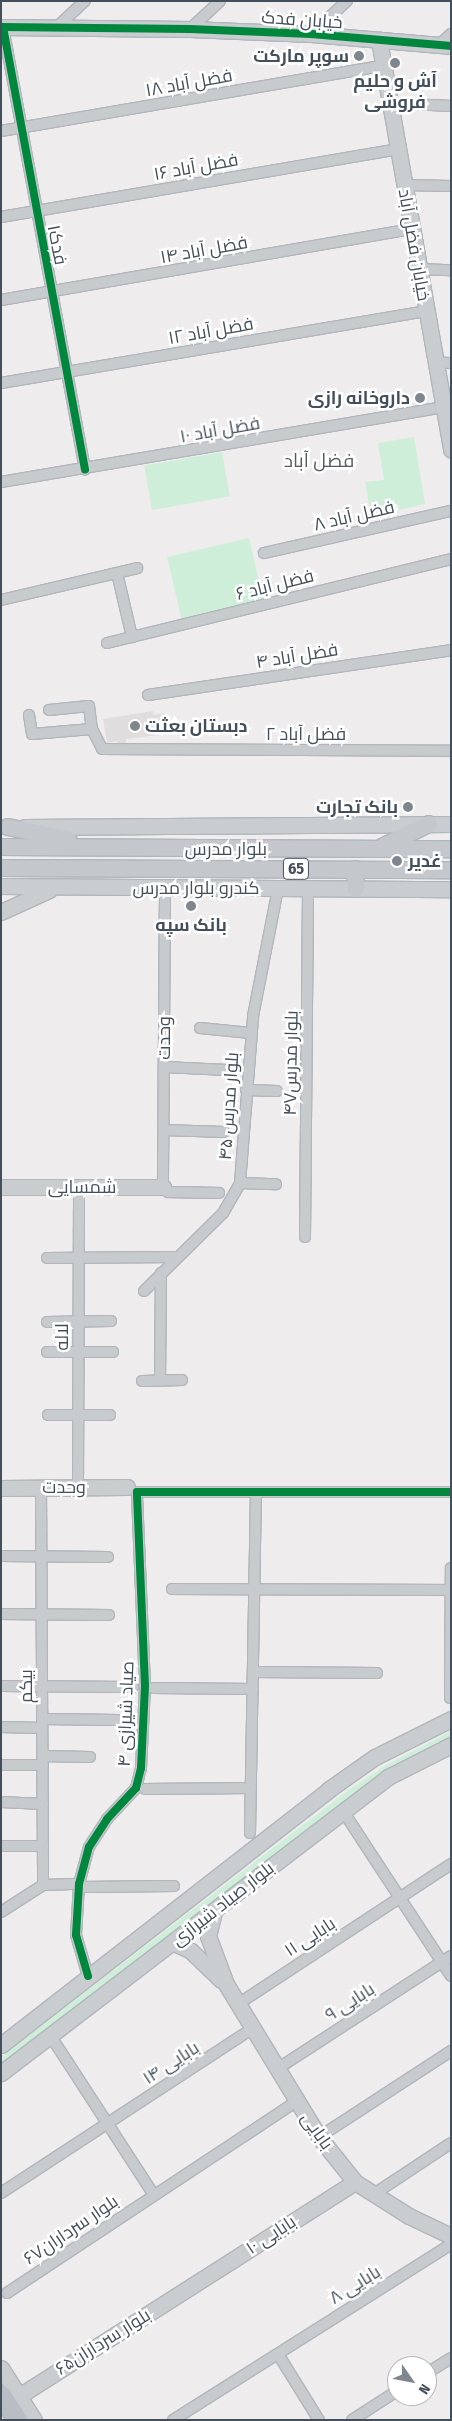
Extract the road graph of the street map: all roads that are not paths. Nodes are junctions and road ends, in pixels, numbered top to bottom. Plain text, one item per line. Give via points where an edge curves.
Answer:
1 (85, 1) edge
2 (220, 1) edge
3 (347, 1) edge
4 (58, 26) junction
5 (2, 27) edge
6 (190, 29) junction
7 (311, 34) junction
8 (451, 34) edge
9 (379, 40) junction
10 (445, 46) edge
11 (382, 66) junction
12 (389, 103) junction
13 (451, 106) edge
14 (19, 128) junction
15 (1, 131) edge
16 (397, 149) junction
17 (403, 185) junction
18 (451, 186) edge
19 (35, 212) junction
20 (1, 217) edge
21 (411, 229) junction
22 (418, 269) junction
23 (451, 270) edge
24 (52, 292) junction
25 (1, 300) edge
26 (426, 312) junction
27 (435, 362) junction
28 (451, 362) edge
29 (66, 372) junction
30 (1, 383) edge
31 (443, 407) junction
32 (451, 450) edge
33 (85, 469) junction
34 (1, 482) edge
35 (451, 511) edge
36 (264, 553) dead end
37 (451, 559) edge
38 (138, 568) dead end
39 (117, 573) junction
40 (1, 600) edge
41 (132, 637) junction
42 (107, 643) dead end
43 (451, 650) edge
44 (148, 695) dead end
45 (49, 710) dead end
46 (29, 715) dead end
47 (92, 729) junction
48 (451, 751) edge
49 (429, 824) junction
50 (451, 824) edge
51 (5, 827) edge
52 (1, 846) edge
53 (100, 847) junction
54 (142, 847) junction
55 (378, 848) junction
56 (451, 849) edge
57 (1, 868) edge
58 (142, 868) junction
59 (355, 870) junction
60 (451, 870) edge
61 (1, 886) edge
62 (56, 887) junction
63 (278, 888) junction
64 (308, 888) junction
65 (165, 889) junction
66 (356, 889) junction
67 (451, 889) edge
68 (1, 912) edge
69 (200, 1028) dead end
70 (251, 1032) junction
71 (164, 1067) junction
72 (227, 1070) dead end
73 (246, 1090) junction
74 (276, 1091) dead end
75 (164, 1130) junction
76 (224, 1132) dead end
77 (240, 1183) junction
78 (276, 1184) dead end
79 (164, 1186) junction
80 (1, 1187) edge
81 (79, 1187) junction
82 (220, 1193) dead end
83 (305, 1237) dead end
84 (177, 1257) junction
85 (47, 1258) dead end
86 (79, 1258) junction
87 (161, 1273) junction
88 (144, 1291) dead end
89 (78, 1321) junction
90 (111, 1321) dead end
91 (47, 1322) dead end
92 (47, 1352) dead end
93 (78, 1352) junction
94 (113, 1352) dead end
95 (182, 1380) dead end
96 (142, 1381) dead end
97 (160, 1381) junction
98 (48, 1415) dead end
99 (79, 1415) junction
100 (110, 1415) dead end
101 (78, 1487) junction
102 (1, 1488) edge
103 (41, 1488) junction
104 (132, 1490) junction
105 (256, 1492) junction
106 (451, 1492) edge
107 (1, 1556) edge
108 (42, 1556) junction
109 (108, 1556) dead end
110 (451, 1568) edge
111 (172, 1589) dead end
112 (254, 1589) junction
113 (451, 1590) edge
114 (1, 1614) edge
115 (42, 1614) junction
116 (109, 1615) dead end
117 (253, 1672) junction
118 (377, 1674) dead end
119 (1, 1686) edge
120 (133, 1687) dead end
121 (42, 1688) junction
122 (153, 1688) dead end
123 (253, 1689) junction
124 (450, 1698) edge
125 (451, 1719) edge
126 (118, 1720) dead end
127 (42, 1724) junction
128 (1, 1727) edge
129 (451, 1745) edge
130 (90, 1756) dead end
131 (43, 1760) junction
132 (1, 1765) edge
133 (251, 1788) junction
134 (145, 1789) dead end
135 (1, 1802) edge
136 (43, 1804) junction
137 (343, 1810) junction
138 (250, 1834) dead end
139 (1, 1846) edge
140 (43, 1846) junction
141 (451, 1864) edge
142 (43, 1885) junction
143 (79, 1885) junction
144 (174, 1886) dead end
145 (400, 1897) junction
146 (215, 1911) junction
147 (1, 1912) edge
148 (174, 1943) junction
149 (446, 1959) edge
150 (88, 1976) junction
151 (451, 1976) edge
152 (226, 1984) junction
153 (238, 2004) junction
154 (252, 2029) junction
155 (50, 2035) junction
156 (1, 2045) edge
157 (451, 2051) edge
158 (277, 2069) junction
159 (1, 2073) edge
160 (296, 2101) junction
161 (108, 2123) junction
162 (319, 2137) junction
163 (451, 2143) edge
164 (355, 2182) junction
165 (1, 2193) edge
166 (374, 2194) junction
167 (154, 2195) junction
168 (451, 2236) edge
169 (451, 2244) edge
170 (187, 2289) joint
171 (6, 2292) dead end
172 (278, 2354) junction
173 (451, 2358) edge
174 (437, 2367) edge
175 (1, 2368) edge
176 (10, 2395) edge
177 (387, 2397) edge
178 (17, 2420) edge
179 (34, 2420) edge
180 (173, 2420) edge
181 (319, 2420) edge
182 (352, 2420) edge

1 - 4 street
2 - 6 street
3 - 7 street
4 - 5 main road, خیابان فدک
4 - 6 main road, خیابان فدک
5 - 14 street, فدک۱
6 - 7 main road, خیابان فدک
7 - 9 main road, خیابان فدک
8 - 10 street
9 - 10 main road, خیابان فدک
9 - 11 main road, خیابان فضل آباد
11 - 12 main road, خیابان فضل آباد
11 - 14 street, فضل آباد ۱۸
12 - 13 street
12 - 16 main road, خیابان فضل آباد
14 - 15 street, فضل آباد ۱۸
14 - 19 street, فدک۱
16 - 17 main road, خیابان فضل آباد
16 - 19 street, فضل آباد ۱۶
17 - 18 street
17 - 21 main road, خیابان فضل آباد
19 - 20 street, فضل آباد ۱۶
19 - 24 street, فدک۱
21 - 22 main road, خیابان فضل آباد
21 - 24 street, فضل آباد ۱۴
22 - 23 street
22 - 26 main road, خیابان فضل آباد
24 - 25 street, فضل آباد ۱۴
24 - 29 street, فدک۱
26 - 27 main road, خیابان فضل آباد
26 - 29 street, فضل آباد ۱۲
27 - 28 street
27 - 31 main road, خیابان فضل آباد
29 - 30 street, فضل آباد ۱۲
29 - 33 street, فدک۱
31 - 32 main road, خیابان فضل آباد
31 - 33 street, فضل آباد ۱۰
33 - 34 street, فضل آباد ۱۰
35 - 36 street, فضل آباد ۸
37 - 41 street, فضل آباد ۶
38 - 39 street
39 - 40 street
39 - 41 street
41 - 42 street, فضل آباد ۶
43 - 44 street, فضل آباد ۴
45 - 47 street via 90,706
46 - 47 street via 32,734
47 - 48 street, فضل آباد ۲ via 102,749
49 - 50 main road
49 - 51 main road
49 - 55 main road
51 - 53 main road
52 - 53 main road, بلوار مدرس / 65
53 - 54 main road, بلوار مدرس / 65
54 - 55 main road, بلوار مدرس / 65
54 - 58 main road
55 - 56 main road, بلوار مدرس / 65
57 - 58 main road, بلوار مدرس / 65
58 - 59 main road, بلوار مدرس / 65
59 - 60 main road, بلوار مدرس / 65
59 - 66 main road
61 - 62 main road, کندرو بلوار مدرس
62 - 65 main road, کندرو بلوار مدرس
62 - 68 main road via 16,902
63 - 64 main road, کندرو بلوار مدرس
63 - 65 main road, کندرو بلوار مدرس
63 - 70 street, ۴۵ بلوار مدرس
64 - 66 main road, کندرو بلوار مدرس
64 - 83 street, بلوار مدرس۴۷
65 - 71 street, وحدت
66 - 67 main road, کندرو بلوار مدرس
69 - 70 street
70 - 73 street, ۴۵ بلوار مدرس
71 - 72 street
71 - 75 street, وحدت
73 - 74 street
73 - 77 street, ۴۵ بلوار مدرس
75 - 76 street
75 - 79 street, وحدت
77 - 78 street
77 - 84 street, ۴۵ بلوار مدرس via 223,1213
79 - 81 main road, شمسایی
79 - 82 street via 168,1192
80 - 81 main road, شمسایی
81 - 86 street, لاله
84 - 86 street
84 - 87 street, ۴۵ بلوار مدرس
85 - 86 street
86 - 89 street, لاله
87 - 88 street, ۴۵ بلوار مدرس
87 - 97 street
89 - 90 street
89 - 91 street
89 - 93 street, لاله
92 - 93 street
93 - 94 street
93 - 99 street, لاله
95 - 97 street
96 - 97 street
98 - 99 street
99 - 100 street
99 - 101 street, لاله
101 - 103 main road, وحدت
101 - 104 main road, وحدت
102 - 103 main road, وحدت
103 - 108 street, بیکم
104 - 105 street
104 - 143 street, صیاد شیرازی ۴ via 144,1686 141,1768 136,1788 108,1819 89,1847
105 - 106 street
105 - 112 street
107 - 108 street
108 - 109 street
108 - 115 street, بیکم
110 - 113 street
111 - 112 street
112 - 113 street
112 - 117 street
113 - 124 street
114 - 115 street
115 - 116 street
115 - 121 street, بیکم
117 - 118 street
117 - 123 street
119 - 121 street
120 - 121 street
121 - 127 street, بیکم
122 - 123 street
123 - 133 street
125 - 150 main road, بلوار صیاد شیرازی via 375,1757
126 - 127 street
127 - 128 street
127 - 131 street, بیکم
129 - 137 main road, بلوار صیاد شیرازی via 388,1777
130 - 131 street
131 - 132 street
131 - 136 street, بیکم
133 - 134 street
133 - 138 street
135 - 136 street
136 - 140 street, بیکم
137 - 145 street
137 - 146 main road, بلوار صیاد شیرازی
139 - 140 street
140 - 142 street, بیکم
141 - 145 street, بابایی ۱۱
142 - 143 street
142 - 147 street
143 - 144 street
143 - 150 street, صیاد شیرازی ۴ via 76,1935
145 - 149 street
145 - 153 street, بابایی ۱۱
146 - 148 main road, بلوار صیاد شیرازی
146 - 152 main road, بابایی via 208,1936
148 - 152 main road, بابایی via 191,1951
148 - 155 main road, بلوار صیاد شیرازی
149 - 151 street
149 - 158 street, بابایی ۹
150 - 156 main road, بلوار صیاد شیرازی
152 - 153 main road, بابایی
153 - 154 main road, بابایی
154 - 158 main road, بابایی
154 - 161 street, بابایی ۱۴
155 - 159 main road, بلوار صیاد شیرازی
155 - 161 street
157 - 162 street
158 - 160 main road, بابایی
160 - 162 main road, بابایی
160 - 167 street, بلوار سرداران۶۷
161 - 165 street, بابایی ۱۴
161 - 167 street
162 - 164 main road, بابایی
163 - 166 street
164 - 166 main road, بابایی
164 - 170 main road, بابایی ۱۰
166 - 168 main road, بابایی
167 - 171 street, بلوار سرداران۶۷
169 - 172 street, بابایی ۸
170 - 176 main road, بلوار سرداران۶۵
172 - 180 street, بابایی ۸
172 - 181 street
173 - 174 street
175 - 176 main road
176 - 178 highway
176 - 179 main road
177 - 182 street

